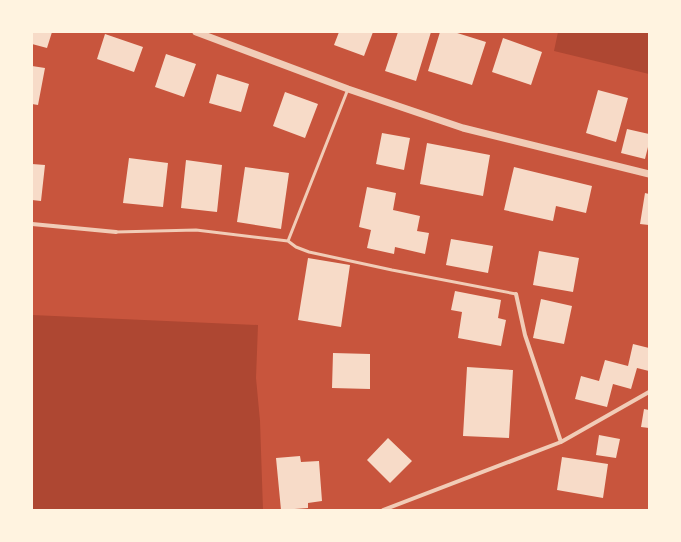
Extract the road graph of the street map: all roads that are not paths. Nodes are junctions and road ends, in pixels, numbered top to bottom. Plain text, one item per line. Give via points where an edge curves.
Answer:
1 (196, 32) edge
2 (348, 89) junction
3 (649, 174) edge
4 (32, 224) edge
5 (116, 232) joint
6 (288, 241) junction
7 (516, 294) joint
8 (649, 392) edge
9 (561, 442) junction
10 (383, 510) edge

1 - 2 street
2 - 3 street via 463,128
2 - 6 lane
4 - 5 street
5 - 6 lane via 196,230
6 - 7 lane via 309,252
7 - 9 street via 525,335
8 - 9 street
9 - 10 street

